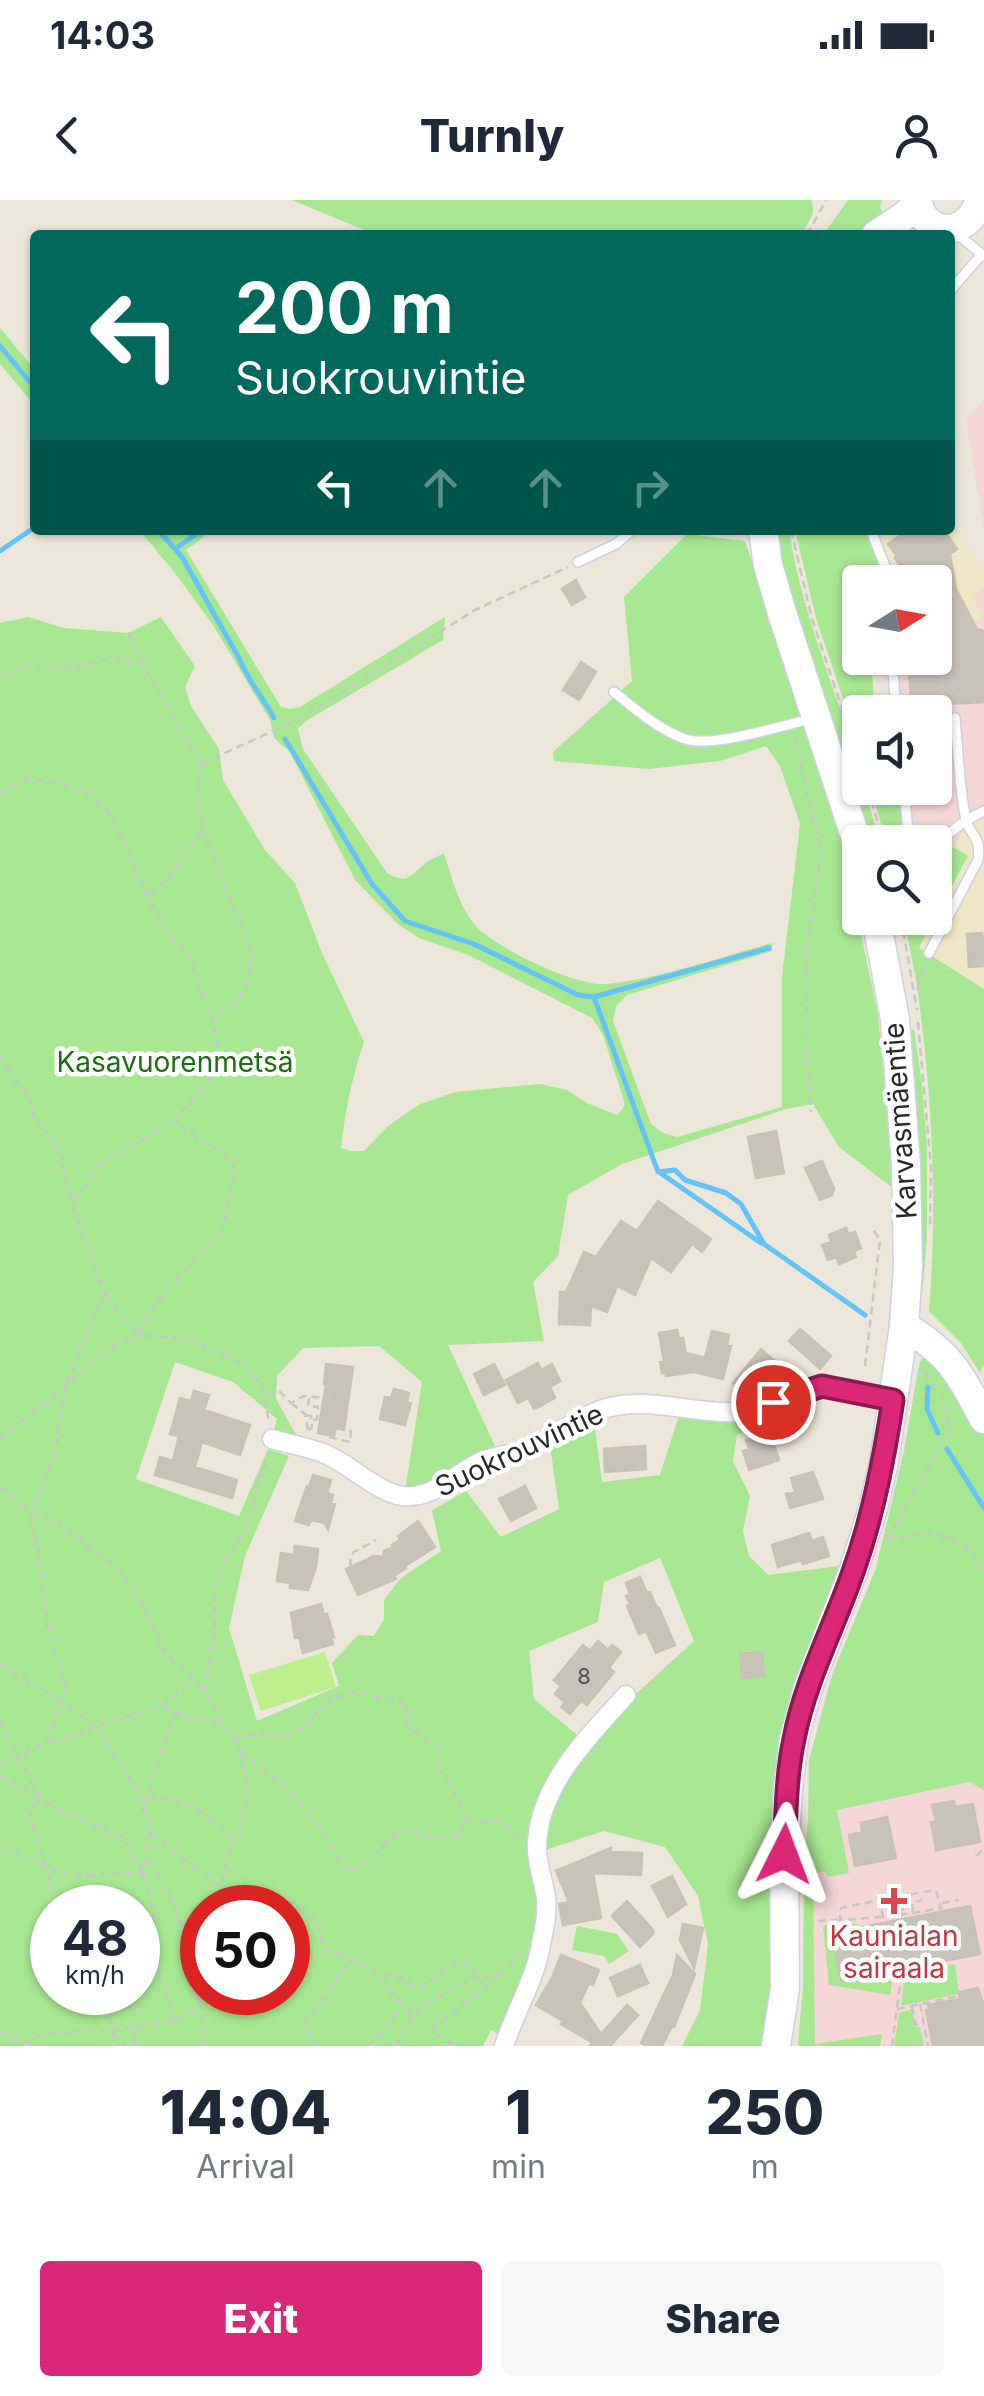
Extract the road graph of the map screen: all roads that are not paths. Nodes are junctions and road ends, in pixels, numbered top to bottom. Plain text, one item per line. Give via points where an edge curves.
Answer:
1 (917, 202) edge
2 (979, 209) edge
3 (883, 230) edge
4 (931, 230) edge
5 (955, 236) edge
6 (983, 255) edge
7 (955, 286) edge
8 (626, 535) edge
9 (763, 535) edge
10 (873, 535) edge
11 (578, 562) road end
12 (884, 565) edge
13 (614, 692) dead end
14 (955, 718) dead end
15 (805, 720) junction
16 (984, 811) edge
17 (965, 821) junction
18 (849, 825) edge
19 (952, 831) edge
20 (879, 935) edge
21 (929, 954) road end
22 (904, 1326) junction
23 (893, 1400) junction
24 (984, 1419) edge
25 (272, 1439) road end
26 (626, 1695) dead end
27 (504, 2046) edge
28 (776, 2046) edge

1 - 3 main road
1 - 4 main road
2 - 4 main road via 964,225
5 - 6 lane
6 - 7 lane
8 - 11 lane
9 - 15 main road
10 - 12 lane
13 - 15 lane via 663,728 703,742
14 - 17 lane
15 - 18 main road
16 - 17 lane
17 - 19 lane
17 - 21 lane via 979,840 978,860
20 - 22 main road, Karvasmäentie via 895,1019 906,1165
22 - 23 main road, Karvasmäentie
22 - 24 main road via 950,1360
23 - 25 street, Suokrouvintie via 822,1386 738,1412 661,1404 607,1408 414,1496 387,1491 324,1454
23 - 28 main road, Karvasmäentie via 872,1512 794,1739 784,1854 785,1988
26 - 27 street via 556,1781 539,1823 537,1854 547,1902 540,1954

